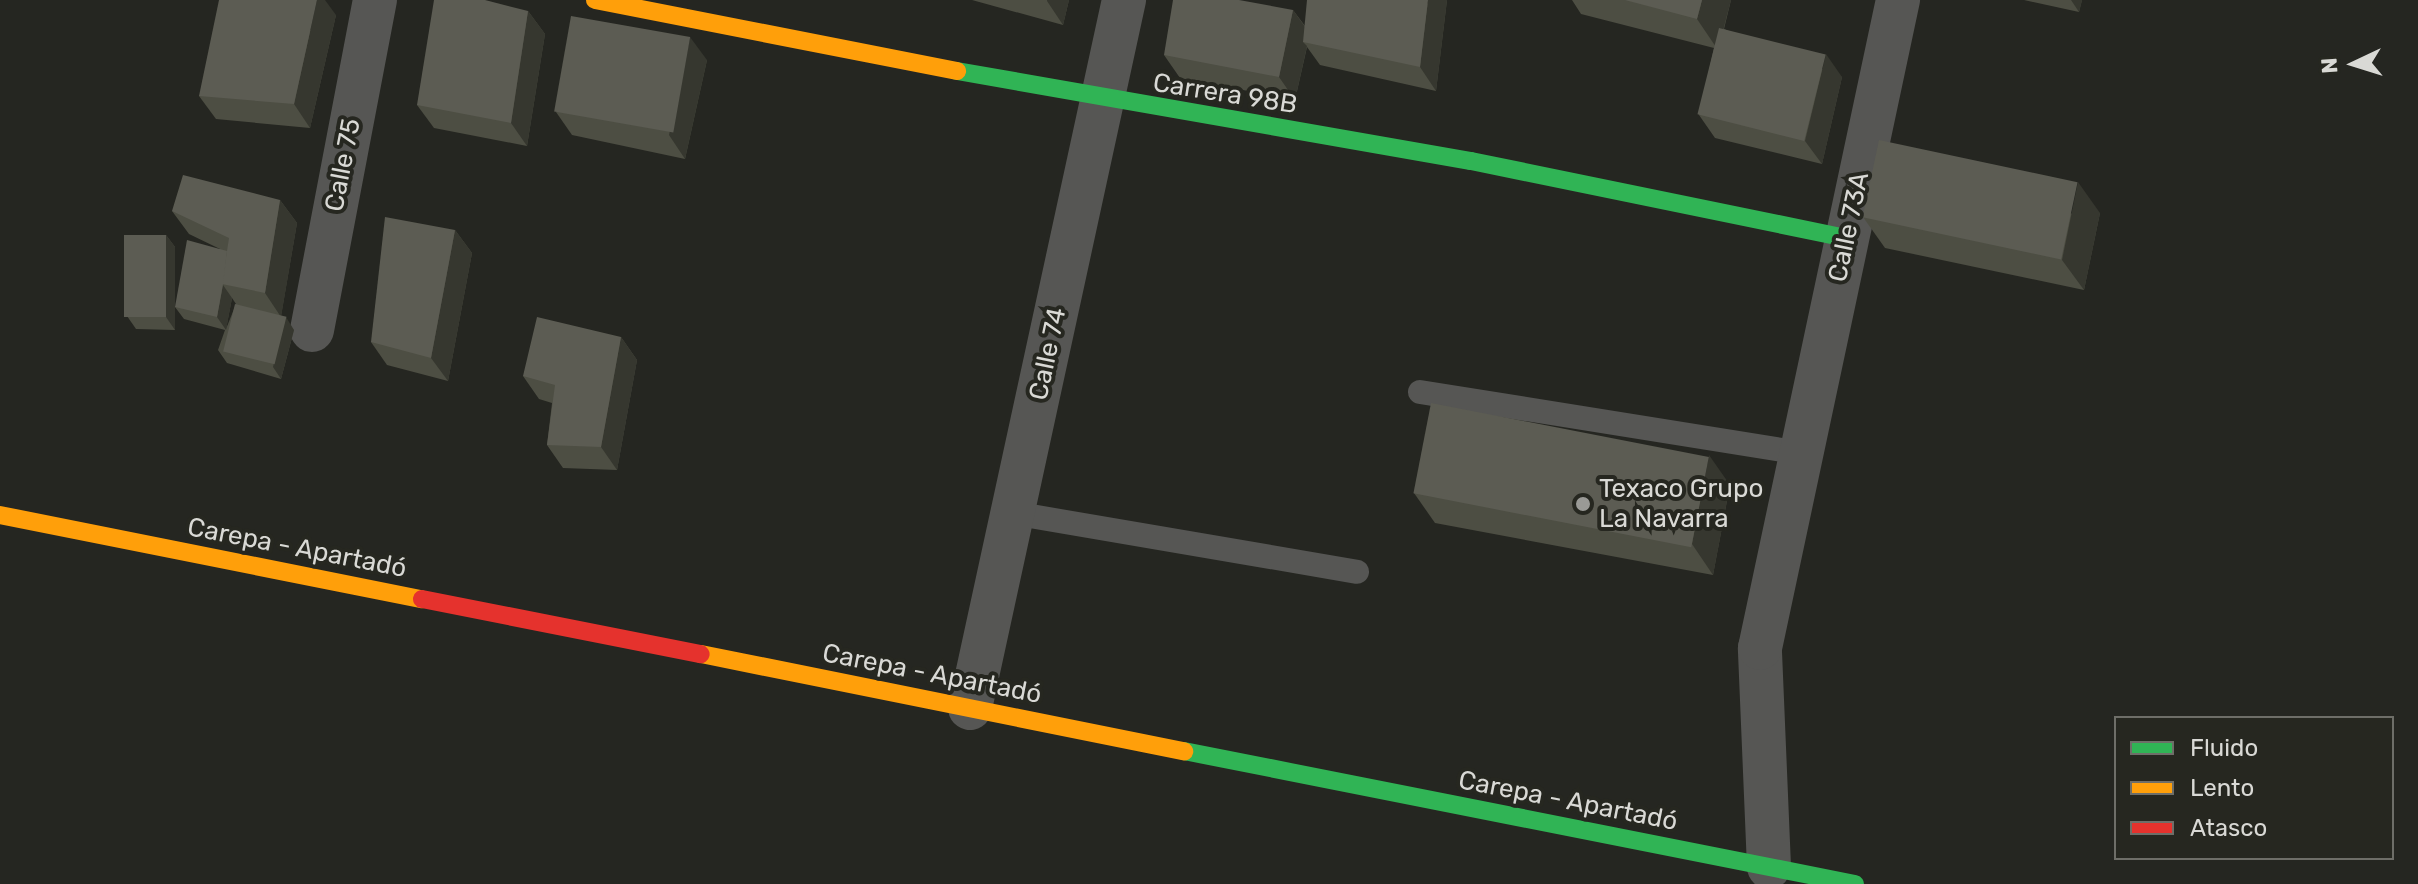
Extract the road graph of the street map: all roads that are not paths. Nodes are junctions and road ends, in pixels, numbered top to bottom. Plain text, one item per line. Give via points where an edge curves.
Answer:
1 (375, 0) edge
2 (595, 0) edge
3 (1124, 0) edge
4 (1898, 0) edge
5 (1103, 100) junction
6 (1847, 238) junction
7 (312, 330) dead end
8 (1420, 392) dead end
9 (1799, 453) junction
10 (1013, 513) junction
11 (0, 515) edge
12 (1357, 572) dead end
13 (970, 708) junction
14 (1769, 867) junction
15 (1855, 884) edge

1 - 7 street, Calle 75
2 - 5 main road, Carrera 98B
3 - 5 street, Calle 74
4 - 6 street, Calle 73A
5 - 6 main road, Carrera 98B via 1471,161
5 - 10 street, Calle 74
6 - 9 street, Calle 73A
8 - 9 lane
9 - 14 street, Calle 73A via 1760,648
10 - 12 lane
10 - 13 street, Calle 74
11 - 13 main road, Carepa - Apartadó
13 - 14 main road, Carepa - Apartadó
14 - 15 main road, Carepa - Apartadó

